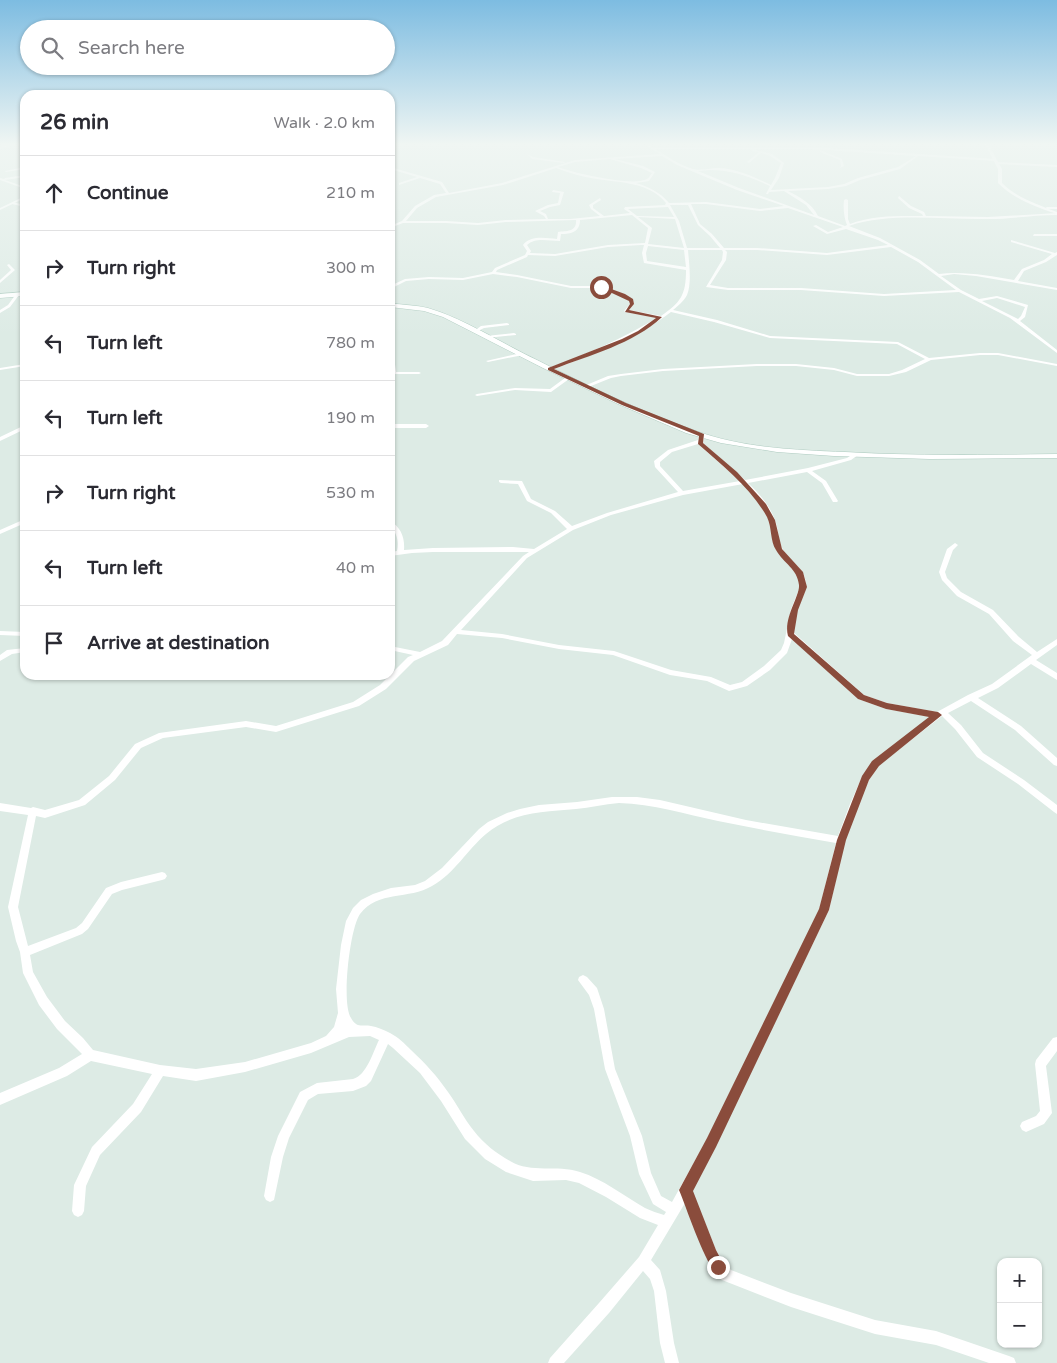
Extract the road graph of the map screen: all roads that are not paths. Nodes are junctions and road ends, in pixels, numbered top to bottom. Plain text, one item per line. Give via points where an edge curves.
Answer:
1 (417, 208) edge
2 (545, 208) edge
3 (594, 208) edge
4 (631, 208) edge
5 (669, 208) edge
6 (692, 208) edge
7 (742, 208) edge
8 (782, 208) edge
9 (790, 208) edge
10 (811, 208) edge
11 (846, 208) edge
12 (911, 208) edge
13 (1046, 208) joint
14 (1057, 208) edge
15 (1057, 213) edge
16 (634, 215) junction
17 (602, 216) junction
18 (816, 216) junction
19 (925, 217) junction
20 (676, 218) junction
21 (547, 219) junction
22 (578, 219) junction
23 (403, 222) junction
24 (395, 225) edge
25 (815, 226) dead end
26 (848, 226) junction
27 (1057, 234) edge
28 (1034, 235) dead end
29 (1012, 241) dead end
30 (646, 244) junction
31 (891, 246) junction
32 (686, 249) junction
33 (724, 250) junction
34 (528, 254) junction
35 (1056, 254) edge
36 (9, 265) dead end
37 (688, 269) junction
38 (493, 273) junction
39 (938, 275) junction
40 (0, 282) edge
41 (1015, 282) junction
42 (395, 285) edge
43 (1057, 289) edge
44 (960, 291) junction
45 (17, 295) junction
46 (20, 295) edge
47 (0, 296) edge
48 (978, 300) junction
49 (395, 306) edge
50 (670, 311) junction
51 (0, 312) edge
52 (660, 317) junction
53 (481, 320) dead end
54 (1018, 320) junction
55 (507, 324) dead end
56 (478, 330) junction
57 (514, 334) dead end
58 (486, 337) junction
59 (1057, 352) edge
60 (521, 354) junction
61 (928, 360) junction
62 (488, 361) dead end
63 (1057, 365) edge
64 (20, 366) edge
65 (0, 369) edge
66 (550, 369) junction
67 (395, 373) edge
68 (419, 373) dead end
69 (567, 379) junction
70 (586, 387) junction
71 (477, 394) dead end
72 (395, 426) edge
73 (426, 426) dead end
74 (20, 429) edge
75 (701, 438) junction
76 (0, 439) edge
77 (855, 455) junction
78 (1057, 456) edge
79 (808, 470) junction
80 (501, 481) dead end
81 (743, 482) junction
82 (682, 493) junction
83 (835, 501) dead end
84 (20, 523) edge
85 (395, 527) edge
86 (571, 529) junction
87 (0, 532) edge
88 (955, 545) dead end
89 (536, 550) junction
90 (400, 552) junction
91 (395, 553) edge
92 (456, 632) junction
93 (0, 633) edge
94 (20, 634) edge
95 (790, 634) junction
96 (1057, 641) edge
97 (395, 649) edge
98 (20, 651) edge
99 (418, 654) junction
100 (1034, 657) junction
101 (0, 658) edge
102 (395, 675) edge
103 (1057, 677) edge
104 (390, 680) edge
105 (971, 698) junction
106 (940, 714) junction
107 (1057, 763) edge
108 (0, 807) edge
109 (1057, 810) edge
110 (33, 812) junction
111 (841, 840) junction
112 (162, 876) dead end
113 (25, 952) junction
114 (583, 980) dead end
115 (343, 1011) junction
116 (357, 1031) junction
117 (386, 1037) junction
118 (330, 1039) junction
119 (1057, 1042) edge
120 (90, 1055) junction
121 (160, 1070) junction
122 (0, 1099) edge
123 (1026, 1126) dead end
124 (686, 1190) junction
125 (270, 1196) dead end
126 (673, 1210) junction
127 (78, 1212) dead end
128 (666, 1222) junction
129 (643, 1261) junction
130 (555, 1363) edge
131 (672, 1363) edge
132 (1008, 1363) edge

1 - 23 street
2 - 21 street via 537,211
3 - 17 street
4 - 16 street via 625,208
5 - 20 street
6 - 33 street via 700,226
7 - 8 street
9 - 18 street
10 - 18 street
11 - 26 street
12 - 19 street
13 - 14 street
13 - 15 street
15 - 19 street via 988,218
16 - 17 street
16 - 20 street
16 - 30 street via 650,228
17 - 22 street
18 - 26 street
19 - 26 street via 873,220
20 - 32 street
21 - 22 street
21 - 23 street via 478,224
22 - 34 street via 576,230 559,233 559,240 527,242
23 - 24 street
25 - 26 street via 827,233
26 - 31 street
27 - 28 street
29 - 35 street
30 - 32 street
30 - 34 street via 608,246 555,255
30 - 37 street via 646,262
31 - 33 street via 827,254
31 - 39 street
32 - 33 street
32 - 37 street
33 - 44 street via 724,260 707,286 884,295
34 - 38 street
35 - 41 street via 1023,270
36 - 40 street via 13,270
37 - 50 street via 685,295
38 - 42 street via 463,279 405,280
38 - 52 street via 571,287 601,287 631,300 632,304 626,311
39 - 41 street via 969,274
39 - 44 street
41 - 43 street
44 - 48 street
45 - 46 main road
45 - 47 main road
45 - 51 street
48 - 54 street
48 - 54 street via 997,297 1027,306 1023,317
49 - 56 main road via 433,311
50 - 52 street
50 - 61 street via 770,337 901,344
52 - 66 street via 640,332
53 - 56 street
54 - 59 street
55 - 56 street
56 - 58 main road
57 - 58 street
58 - 60 main road
60 - 62 street
60 - 66 main road
61 - 63 street via 988,354
61 - 70 street via 890,375 857,375 796,365 757,365 620,375
64 - 65 street
66 - 69 main road
67 - 68 street
69 - 70 main road
69 - 71 street via 551,391 515,389
70 - 75 main road
72 - 73 street
74 - 76 street
75 - 77 main road via 776,450
75 - 81 street via 704,447
75 - 82 street via 670,451 657,462 657,466
77 - 78 main road
77 - 79 street
79 - 81 street
79 - 83 street via 824,482
80 - 86 street via 520,482 529,500 553,512
81 - 82 street
81 - 95 street via 768,512 778,549 802,578 803,587 794,610
82 - 86 street via 609,514
84 - 87 street
85 - 90 street via 401,537
86 - 89 street
88 - 100 street via 947,555 942,572 944,579 959,594 991,612
89 - 90 street
89 - 92 street via 524,558
90 - 91 street
92 - 95 street via 614,653 733,688 775,662 784,651
92 - 99 street via 445,644
93 - 94 street
95 - 106 street via 861,697 886,706
96 - 100 street
97 - 99 street
98 - 101 street
99 - 102 street
100 - 103 street
100 - 105 street
104 - 110 street via 356,704 276,729 246,724 155,737 138,746 112,778 82,803 45,814
105 - 106 street
105 - 107 street via 1018,728
106 - 109 street via 958,727 980,754
106 - 111 street via 876,764 865,779
108 - 110 street
110 - 113 street via 13,907
111 - 115 street via 627,800 524,810 491,825 441,876 426,885 382,895 357,908 347,935 342,975
111 - 124 street via 824,910
112 - 113 street via 110,891 79,931
113 - 120 street via 28,973 43,1001
114 - 126 street via 593,992 599,1009 610,1070 636,1136 645,1174 657,1200
115 - 116 street via 345,1022
115 - 118 street via 338,1030
116 - 117 street
116 - 118 street
117 - 125 street via 362,1082 317,1089 304,1096 284,1136
117 - 128 street via 424,1069 469,1135 489,1155 510,1168 532,1175 566,1174 581,1178 644,1214
118 - 121 street via 282,1057 210,1073 196,1075
119 - 123 street via 1040,1064 1046,1113 1040,1120
120 - 121 street
120 - 122 street via 63,1072
121 - 127 street via 137,1108 96,1151 80,1185
124 - 126 street
124 - 132 street via 711,1254 727,1275 875,1327 936,1338
126 - 128 street
128 - 129 street
129 - 130 street
129 - 131 street via 658,1283

